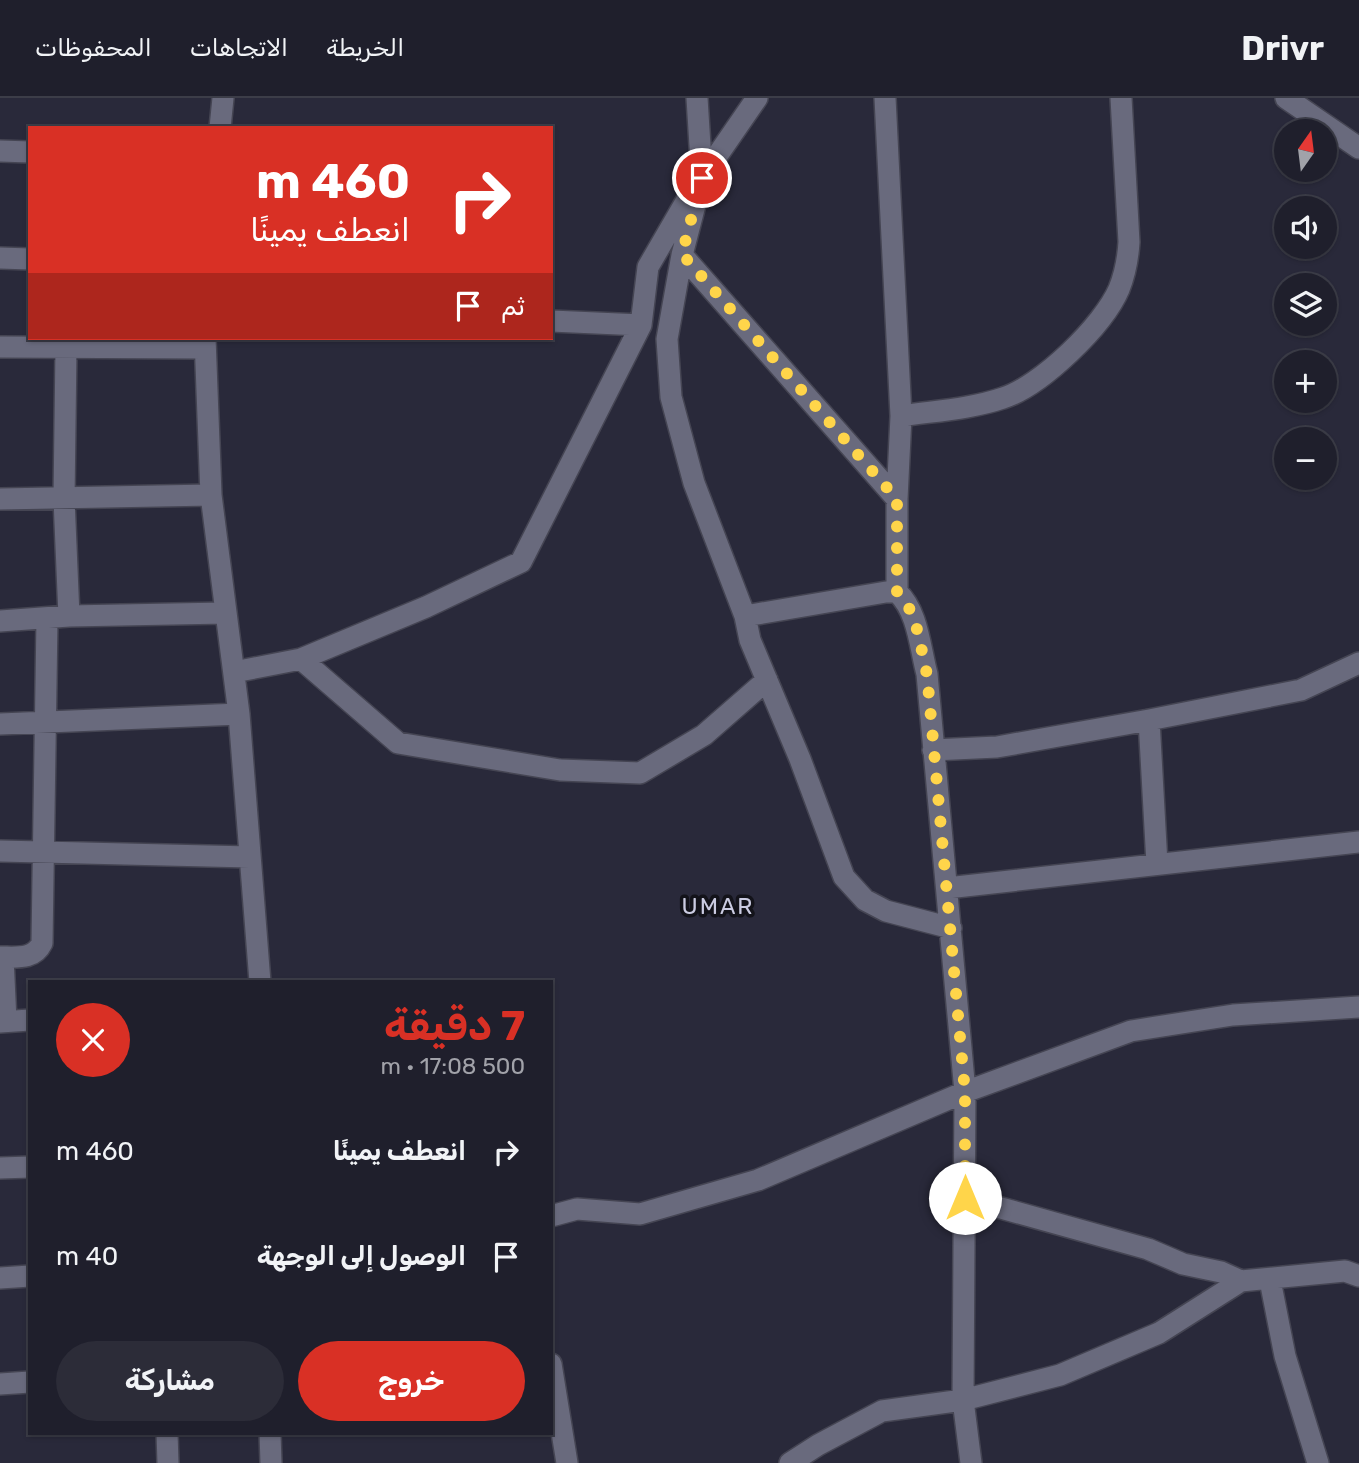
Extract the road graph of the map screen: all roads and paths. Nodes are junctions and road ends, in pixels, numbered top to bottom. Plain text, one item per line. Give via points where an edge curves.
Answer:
1 (223, 98) edge
2 (697, 98) edge
3 (757, 98) edge
4 (885, 98) edge
5 (1121, 98) edge
6 (1286, 98) edge
7 (220, 126) edge
8 (1359, 148) edge
9 (0, 151) edge
10 (28, 152) edge
11 (702, 178) junction
12 (682, 254) junction
13 (0, 258) edge
14 (28, 259) edge
15 (553, 321) edge
16 (641, 325) junction
17 (205, 343) edge
18 (0, 347) edge
19 (66, 348) junction
20 (901, 416) junction
21 (211, 495) junction
22 (0, 499) edge
23 (64, 499) junction
24 (897, 499) junction
25 (897, 592) junction
26 (225, 613) junction
27 (69, 616) junction
28 (744, 616) junction
29 (47, 619) junction
30 (0, 621) edge
31 (301, 659) junction
32 (1359, 663) edge
33 (234, 672) junction
34 (767, 680) junction
35 (239, 715) junction
36 (1149, 720) junction
37 (44, 723) junction
38 (0, 724) edge
39 (933, 750) junction
40 (1359, 842) edge
41 (0, 851) edge
42 (44, 852) junction
43 (250, 857) junction
44 (1157, 864) junction
45 (947, 888) junction
46 (951, 928) junction
47 (2, 957) edge
48 (260, 980) edge
49 (1359, 1007) edge
50 (28, 1020) edge
51 (3, 1021) edge
52 (965, 1092) junction
53 (28, 1167) edge
54 (0, 1168) edge
55 (965, 1198) junction
56 (553, 1215) edge
57 (28, 1276) edge
58 (1359, 1276) edge
59 (0, 1278) edge
60 (1270, 1280) junction
61 (1241, 1281) junction
62 (553, 1376) edge
63 (28, 1381) edge
64 (0, 1384) edge
65 (963, 1400) junction
66 (167, 1435) edge
67 (270, 1435) edge
68 (168, 1463) edge
69 (271, 1463) edge
70 (567, 1463) edge
71 (790, 1463) edge
72 (971, 1463) edge
73 (1318, 1463) edge

1 - 7 street
2 - 11 street
3 - 11 street
4 - 20 street
5 - 20 street via 1128,258 1119,290 1102,318 1048,372 1014,394
6 - 8 street
9 - 10 street
11 - 12 street
11 - 16 street via 649,267
12 - 24 street
12 - 28 street via 667,339 671,397 694,484
13 - 14 street
15 - 16 street
16 - 31 street via 521,562
17 - 19 street
17 - 21 street
18 - 19 street
19 - 23 street
20 - 24 street
21 - 23 street
21 - 26 street
22 - 23 street
23 - 27 street
24 - 25 street
25 - 28 street
25 - 39 street via 906,600 913,619 927,674
26 - 27 street
26 - 33 street
27 - 29 street
28 - 34 street
29 - 30 street
29 - 37 street
31 - 33 street
31 - 34 street via 398,743 560,770 640,773 704,735
32 - 36 street via 1301,690
33 - 35 street
34 - 46 street via 844,877 864,900 887,911
35 - 37 street
35 - 43 street
36 - 39 street via 997,747
36 - 44 street
37 - 38 street
37 - 42 street
39 - 45 street
40 - 44 street
41 - 42 street
42 - 43 street
42 - 47 street via 42,943 33,956
43 - 48 street
44 - 45 street
45 - 46 street
46 - 52 street
47 - 51 street
49 - 52 street via 1233,1015 1131,1031
50 - 51 street
52 - 55 street
52 - 56 street via 758,1180 640,1214 577,1209
53 - 54 street
55 - 61 street via 1148,1249
55 - 65 street
57 - 59 street
58 - 60 street via 1345,1271
60 - 61 street
60 - 73 street via 1285,1356
61 - 65 street via 1159,1333 1060,1375
62 - 70 street
63 - 64 street
65 - 71 street via 882,1411
65 - 72 street
66 - 68 street
67 - 69 street

